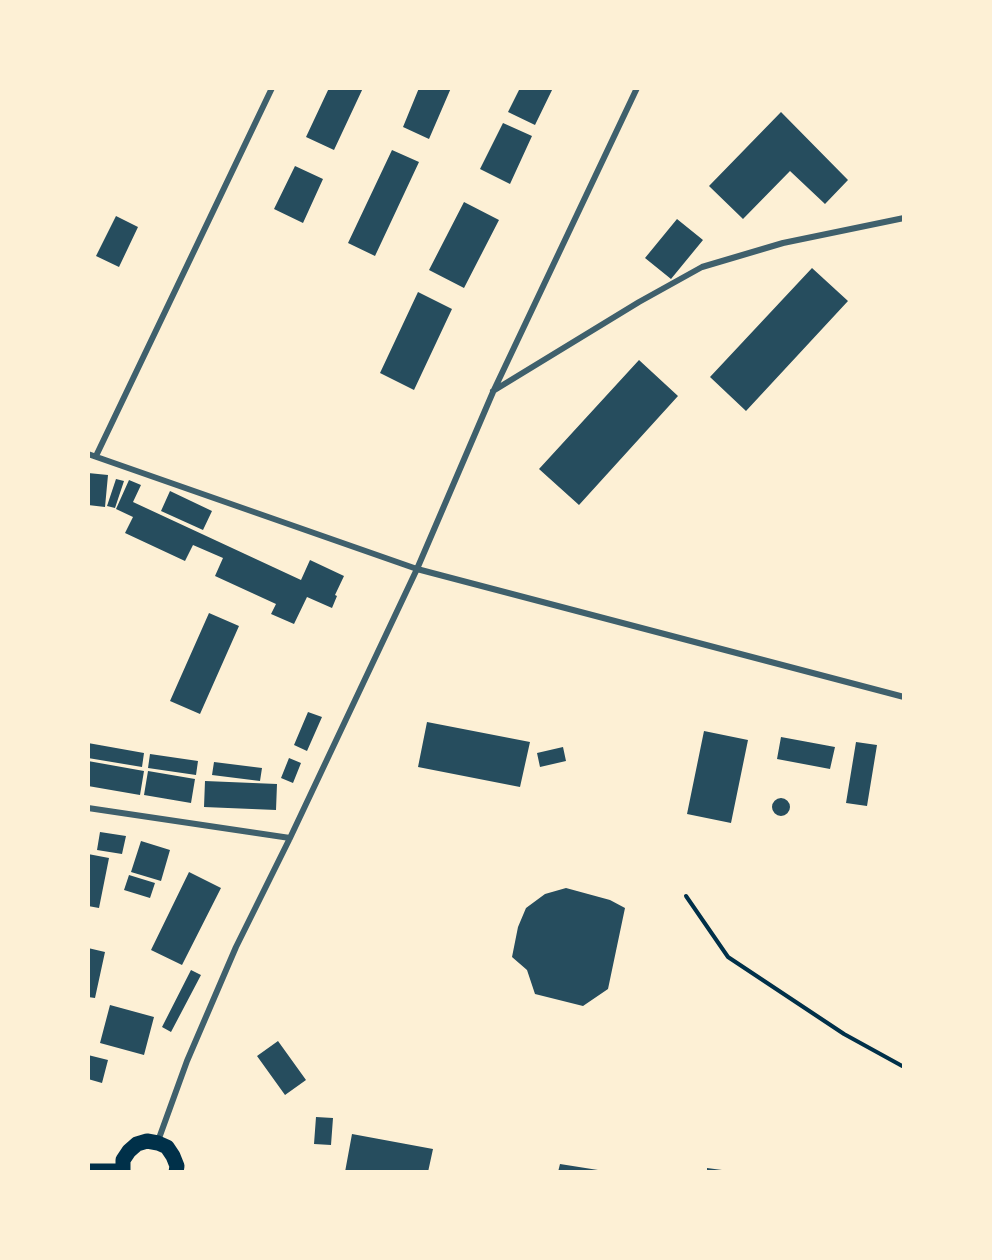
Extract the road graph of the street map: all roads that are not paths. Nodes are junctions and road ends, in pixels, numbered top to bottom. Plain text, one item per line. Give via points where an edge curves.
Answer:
1 (272, 88) edge
2 (637, 88) edge
3 (903, 218) edge
4 (493, 392) junction
5 (88, 454) edge
6 (96, 456) junction
7 (417, 569) junction
8 (903, 697) edge
9 (88, 808) edge
10 (291, 838) junction
11 (158, 1143) junction
12 (88, 1171) edge
13 (122, 1171) edge
14 (176, 1172) edge

1 - 6 street
2 - 4 street
3 - 4 street via 783,243 702,267
4 - 7 street
5 - 6 street
6 - 7 street
7 - 8 street
7 - 10 street
9 - 10 street
10 - 11 street via 236,946 187,1061
11 - 13 main road via 137,1144 123,1160
11 - 14 main road via 173,1156
12 - 13 main road

